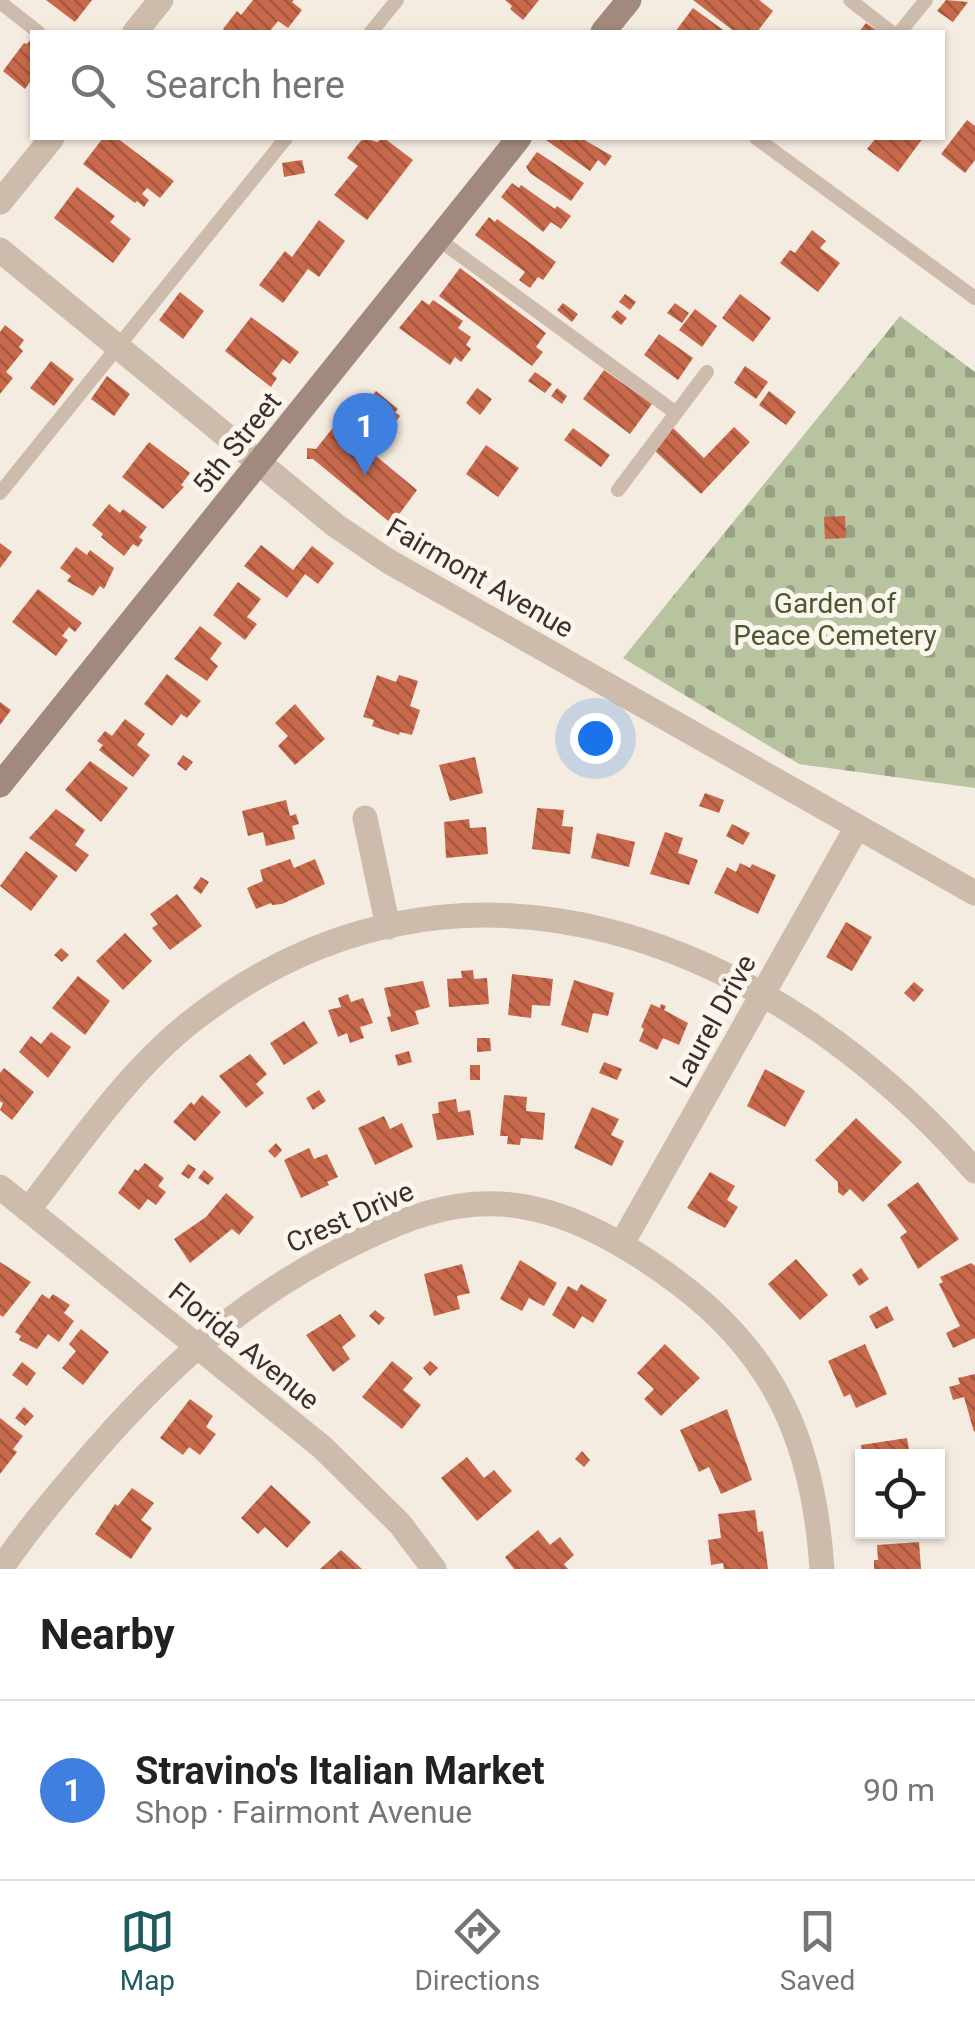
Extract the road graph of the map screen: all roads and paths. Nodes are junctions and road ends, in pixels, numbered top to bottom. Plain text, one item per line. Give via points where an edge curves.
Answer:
1 (161, 0) edge
2 (397, 0) edge
3 (629, 0) edge
4 (850, 0) edge
5 (926, 0) edge
6 (0, 2) edge
7 (35, 30) edge
8 (137, 30) edge
9 (372, 30) edge
10 (608, 30) edge
11 (889, 30) edge
12 (902, 30) edge
13 (50, 140) edge
14 (284, 140) edge
15 (517, 140) edge
16 (759, 140) edge
17 (0, 202) edge
18 (438, 239) junction
19 (0, 250) edge
20 (975, 298) edge
21 (118, 346) junction
22 (708, 372) dead end
23 (676, 413) junction
24 (260, 462) junction
25 (618, 490) dead end
26 (0, 492) edge
27 (0, 785) edge
28 (365, 818) dead end
29 (857, 827) junction
30 (975, 892) edge
31 (388, 927) junction
32 (762, 995) junction
33 (975, 1171) edge
34 (0, 1187) edge
35 (28, 1210) junction
36 (621, 1244) junction
37 (197, 1346) junction
38 (1, 1569) edge
39 (434, 1569) edge
40 (822, 1569) edge

1 - 8 street
2 - 9 lane
3 - 10 street
4 - 11 lane
5 - 12 lane
6 - 7 lane
13 - 17 street
14 - 21 lane
15 - 18 street, 5th Street
16 - 20 lane
18 - 23 lane
18 - 24 street, 5th Street
19 - 21 street, Fairmont Avenue
21 - 24 street, Fairmont Avenue
21 - 26 lane
22 - 23 lane
23 - 25 lane
24 - 27 street, 5th Street
24 - 29 street, Fairmont Avenue via 388,561
28 - 31 street
29 - 30 street, Fairmont Avenue
29 - 32 street, Laurel Drive
31 - 32 street via 470,915 553,918 656,944
31 - 35 street via 271,970 190,1023 122,1092
32 - 33 street via 886,1079
32 - 36 street, Laurel Drive
34 - 35 street, Florida Avenue
35 - 37 street, Florida Avenue
36 - 37 street, Crest Drive via 535,1209 463,1205 428,1212 322,1258
36 - 40 street, Crest Drive via 696,1296 763,1370 808,1466
37 - 38 street, Crest Drive via 104,1440
37 - 39 street, Florida Avenue via 366,1488

